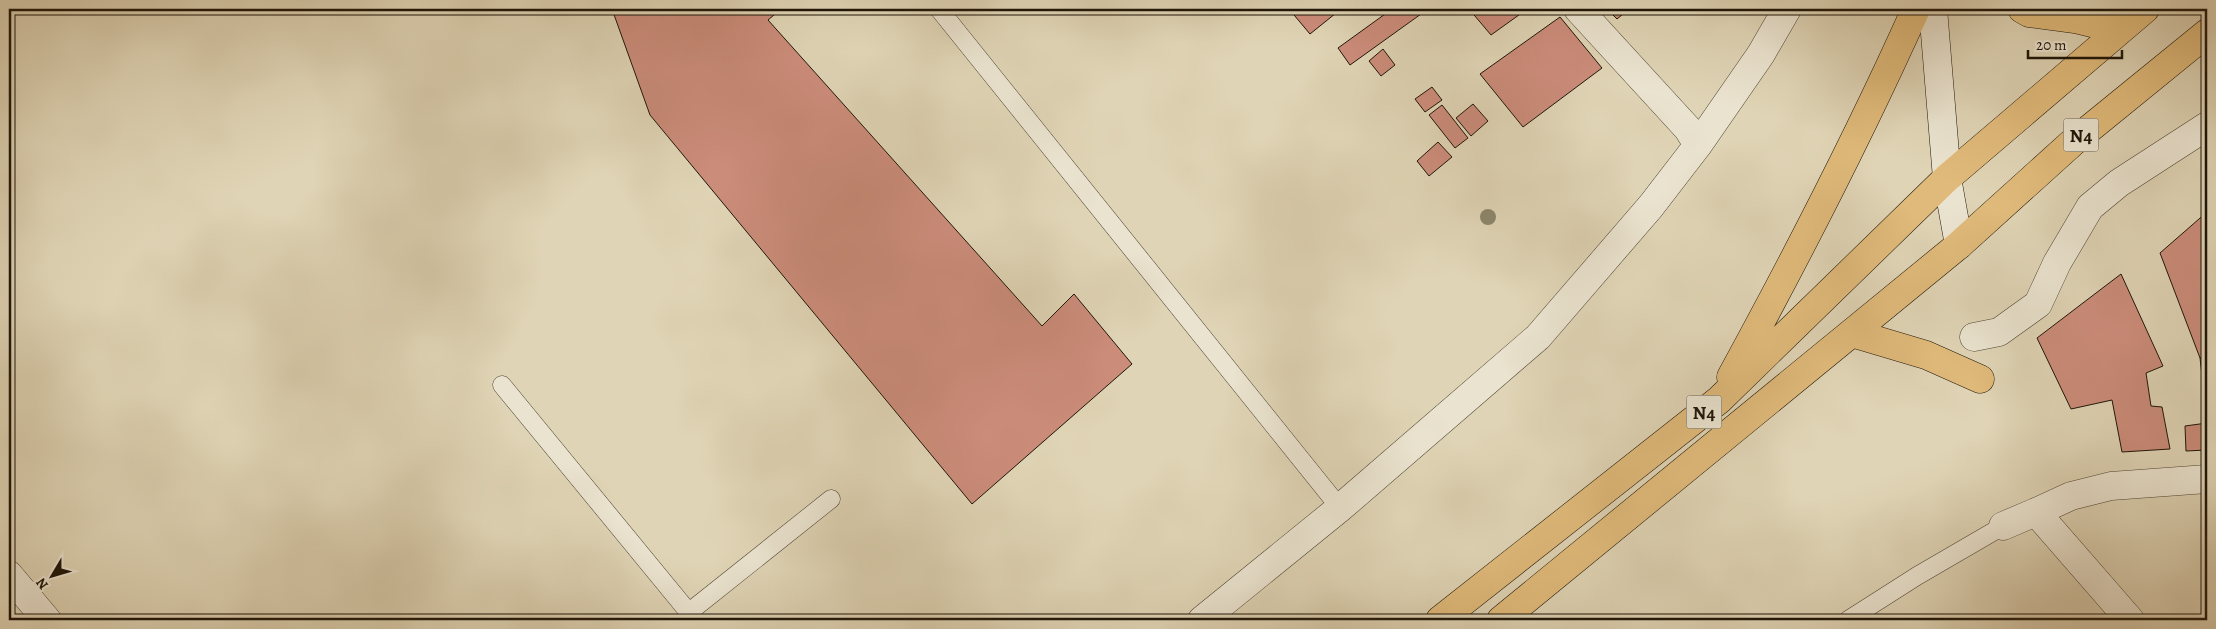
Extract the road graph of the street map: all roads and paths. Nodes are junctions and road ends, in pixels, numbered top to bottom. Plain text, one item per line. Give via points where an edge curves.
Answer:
1 (939, 9) edge
2 (1578, 9) edge
3 (1787, 9) edge
4 (1916, 9) edge
5 (1934, 9) edge
6 (2022, 9) edge
7 (2145, 9) edge
8 (2120, 30) junction
9 (2207, 32) edge
10 (2207, 126) edge
11 (1698, 145) junction
12 (1946, 178) junction
13 (1960, 245) junction
14 (1852, 333) junction
15 (1974, 336) dead end
16 (1980, 379) dead end
17 (502, 385) dead end
18 (1719, 400) junction
19 (2207, 479) edge
20 (831, 499) dead end
21 (1340, 508) junction
22 (2036, 512) junction
23 (2003, 526) joint
24 (9, 575) edge
25 (692, 616) edge
26 (47, 620) edge
27 (1202, 620) edge
28 (1440, 620) edge
29 (1501, 620) edge
30 (1848, 620) edge
31 (2130, 620) edge

1 - 21 lane
2 - 11 street via 1688,129
3 - 11 street via 1761,54
4 - 18 highway via 1876,98
5 - 12 street
6 - 8 highway
7 - 8 highway, N4
8 - 12 highway, N4
9 - 13 highway, N4 via 2073,142
10 - 15 street via 2090,206 2038,304 1998,332
11 - 21 street via 1651,206 1538,337
12 - 13 street
12 - 18 highway, N4
13 - 14 highway, N4
14 - 16 highway via 1926,355
14 - 29 highway, N4
17 - 25 lane
18 - 28 highway, N4
19 - 22 street via 2111,486 2071,496
20 - 25 lane
21 - 27 street
22 - 23 street
22 - 31 street
23 - 30 lane
24 - 26 street

